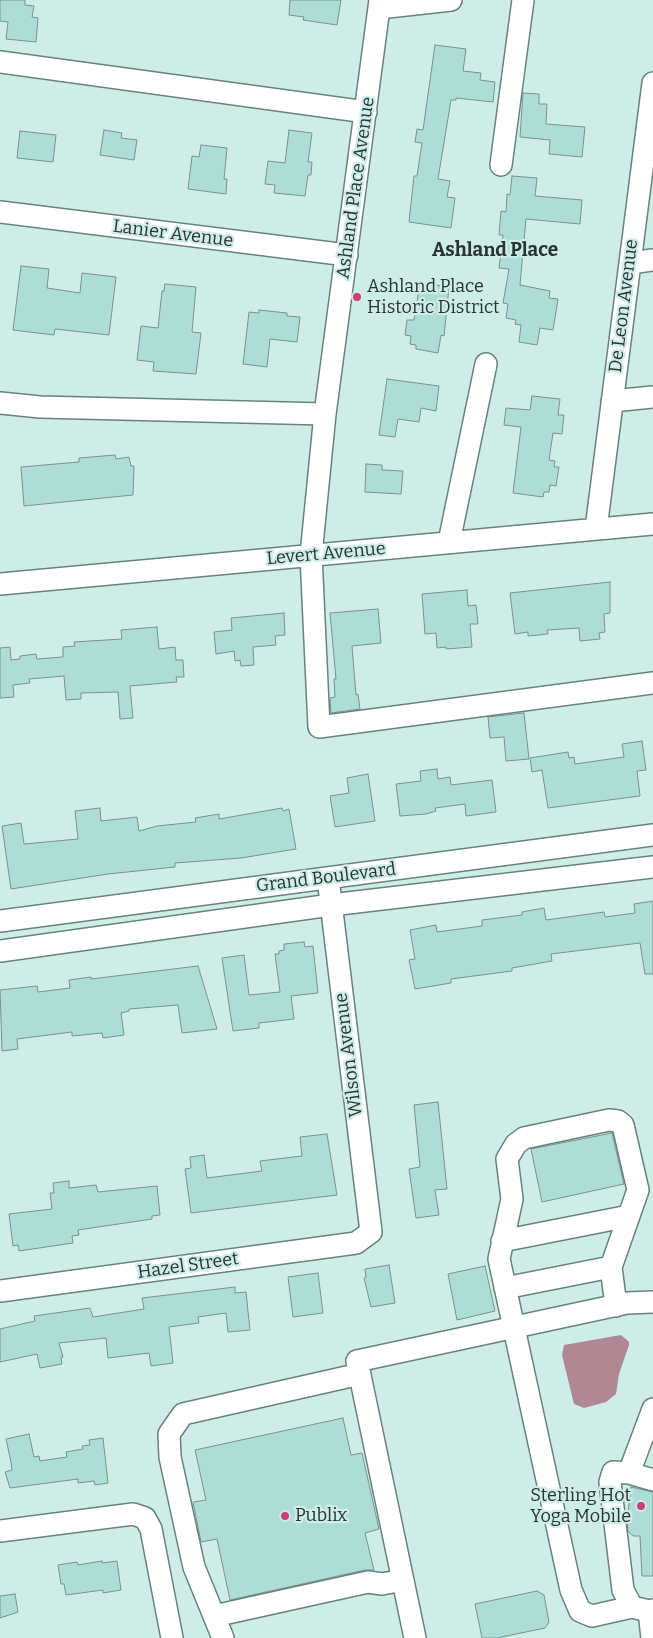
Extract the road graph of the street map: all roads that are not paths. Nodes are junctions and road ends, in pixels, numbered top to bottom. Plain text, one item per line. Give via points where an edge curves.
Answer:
1 (451, 0) edge
2 (523, 0) edge
3 (380, 4) edge
4 (0, 62) edge
5 (653, 83) edge
6 (366, 112) junction
7 (651, 121) edge
8 (501, 165) dead end
9 (0, 212) edge
10 (347, 255) junction
11 (653, 260) edge
12 (630, 263) junction
13 (486, 364) dead end
14 (653, 397) edge
15 (612, 401) junction
16 (0, 403) edge
17 (325, 414) junction
18 (653, 524) edge
19 (596, 529) junction
20 (449, 542) junction
21 (311, 555) junction
22 (0, 584) edge
23 (653, 683) edge
24 (653, 835) edge
25 (653, 867) edge
26 (328, 878) junction
27 (331, 905) junction
28 (0, 921) edge
29 (0, 951) edge
30 (629, 1216) junction
31 (371, 1232) joint
32 (502, 1241) junction
33 (611, 1268) junction
34 (505, 1288) junction
35 (0, 1291) edge
36 (653, 1302) edge
37 (616, 1306) junction
38 (514, 1327) junction
39 (360, 1374) junction
40 (653, 1410) edge
41 (630, 1473) junction
42 (653, 1480) edge
43 (0, 1531) edge
44 (403, 1580) junction
45 (645, 1609) edge
46 (214, 1616) junction
47 (172, 1638) edge
48 (223, 1638) edge
49 (415, 1638) edge
50 (652, 1638) edge

1 - 3 street
2 - 8 street
3 - 6 street, Ashland Place Avenue
4 - 6 street
5 - 7 street, De Leon Avenue
6 - 10 street, Ashland Place Avenue
7 - 12 street, De Leon Avenue
9 - 10 street, Lanier Avenue
10 - 17 street, Ashland Place Avenue
11 - 12 street
12 - 15 street, De Leon Avenue
13 - 20 street
14 - 15 street
15 - 19 street, De Leon Avenue
16 - 17 street via 40,407
17 - 21 street, Ashland Place Avenue
18 - 19 street, Levert Avenue
19 - 20 street, Levert Avenue
20 - 21 street, Levert Avenue
21 - 22 street, Levert Avenue
21 - 23 street, Ashland Place Avenue via 319,727
24 - 26 street, Grand Boulevard
25 - 27 street, Grand Boulevard
26 - 27 street, Wilson Avenue
26 - 28 street, Grand Boulevard
27 - 29 street, Grand Boulevard
27 - 31 street, Wilson Avenue
30 - 32 street
30 - 32 street via 638,1190 624,1125 609,1120 524,1138 516,1144 507,1159 512,1199
30 - 33 street
31 - 35 street, Hazel Street via 356,1243
32 - 34 street via 499,1259
33 - 34 street
33 - 37 street
34 - 38 street
36 - 37 street
37 - 38 street
38 - 39 street via 357,1362
38 - 45 street via 571,1590 580,1611 592,1616
39 - 44 street
39 - 46 street via 183,1414 169,1434 170,1457 194,1567
40 - 41 street
41 - 42 street
41 - 45 street via 614,1472 610,1482 623,1590
43 - 47 street via 133,1514 145,1518 151,1529
44 - 46 street via 382,1584 368,1582
44 - 49 street
45 - 50 street
46 - 48 street

